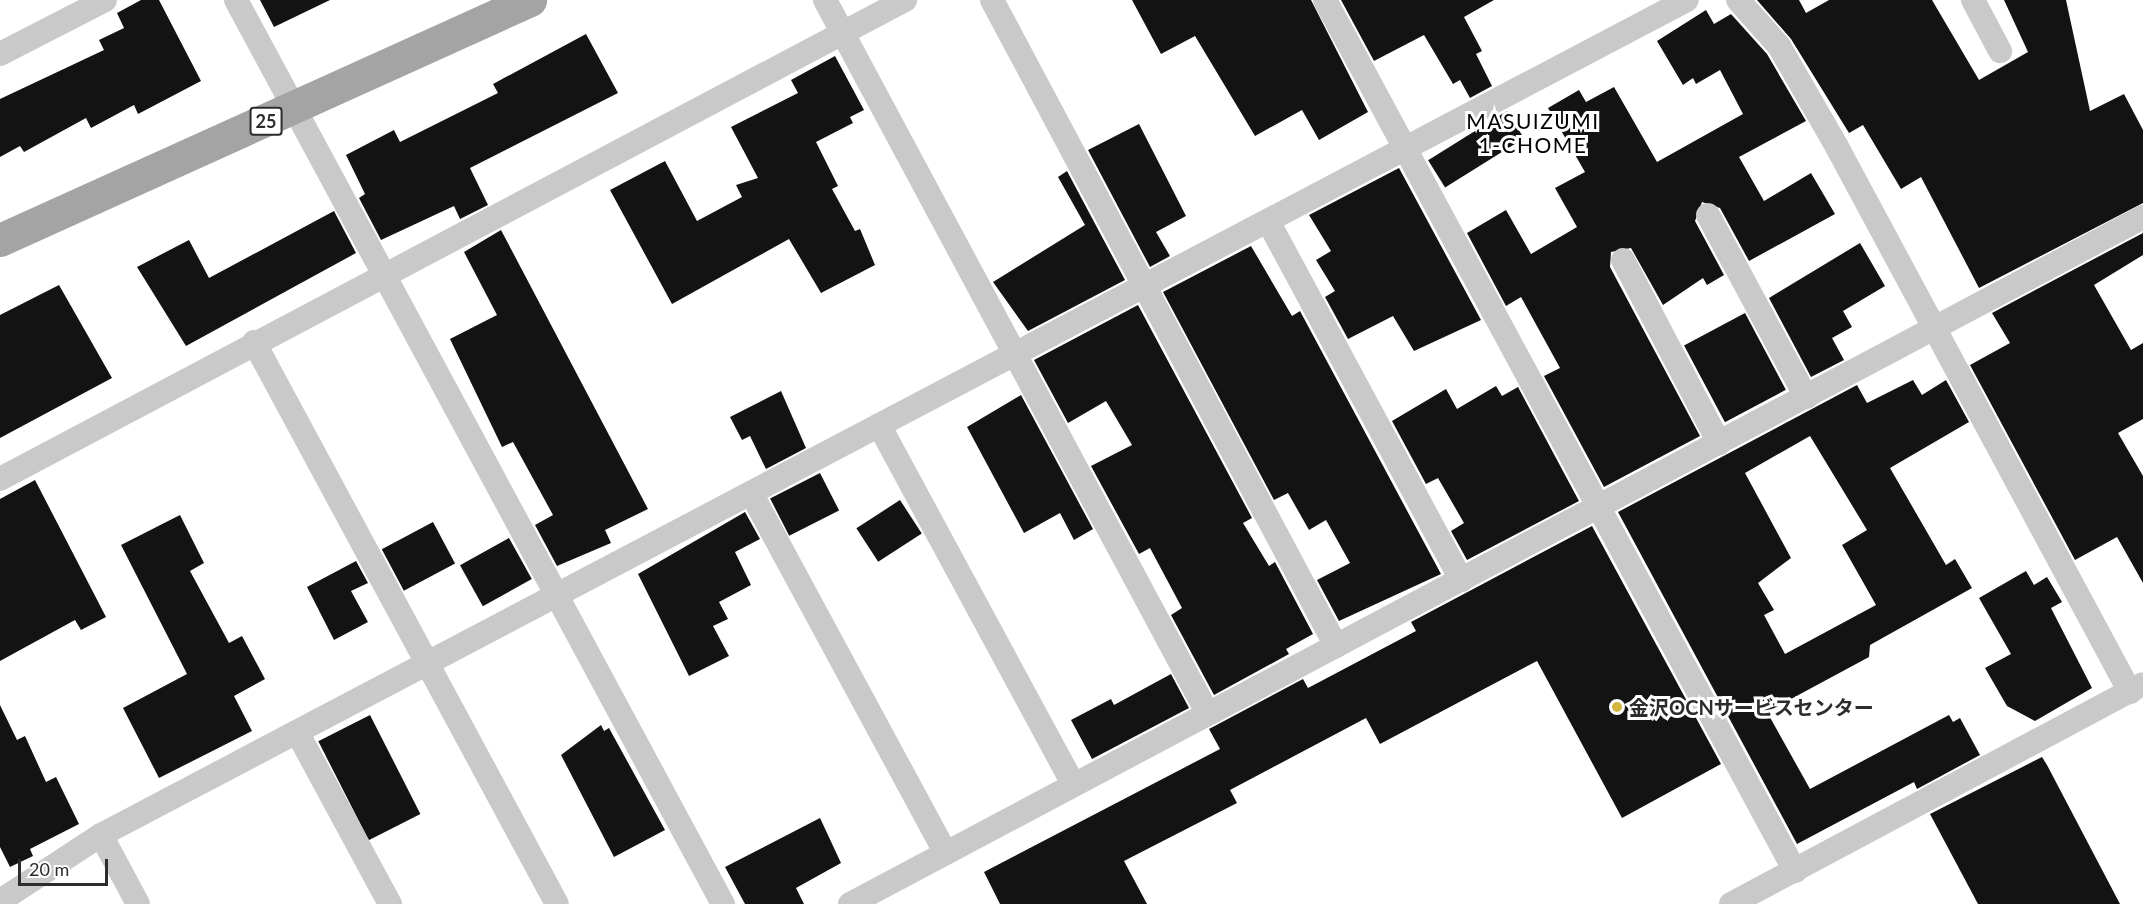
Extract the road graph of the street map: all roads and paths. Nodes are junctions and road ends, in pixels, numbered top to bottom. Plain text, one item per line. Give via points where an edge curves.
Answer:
1 (105, 0) edge
2 (236, 0) edge
3 (530, 0) edge
4 (825, 0) edge
5 (905, 0) edge
6 (992, 0) edge
7 (1325, 0) edge
8 (1687, 0) edge
9 (1738, 0) edge
10 (1973, 0) edge
11 (844, 34) junction
12 (2000, 51) dead end
13 (0, 54) edge
14 (294, 109) junction
15 (1405, 148) junction
16 (1708, 215) dead end
17 (2143, 217) edge
18 (1268, 221) junction
19 (0, 240) edge
20 (1623, 260) dead end
21 (388, 273) junction
22 (1144, 286) junction
23 (1933, 330) junction
24 (254, 342) junction
25 (1015, 354) junction
26 (1806, 397) junction
27 (879, 425) junction
28 (1719, 443) junction
29 (0, 479) edge
30 (751, 493) junction
31 (1596, 508) junction
32 (1461, 580) junction
33 (558, 594) junction
34 (1336, 646) junction
35 (428, 663) junction
36 (2137, 688) edge
37 (1208, 714) junction
38 (297, 732) junction
39 (1074, 785) junction
40 (101, 835) junction
41 (946, 853) junction
42 (1795, 871) junction
43 (3, 893) edge
44 (138, 904) edge
45 (390, 904) edge
46 (557, 904) edge
47 (723, 904) edge
48 (850, 904) edge
49 (1731, 904) edge

1 - 13 street
2 - 14 street
3 - 14 main road, 25
4 - 11 street
5 - 11 street
6 - 22 street
7 - 15 street
8 - 15 street
9 - 23 street via 1779,45
10 - 12 street
11 - 21 street
11 - 25 street
14 - 19 main road, 25
14 - 21 street
15 - 18 street
15 - 31 street
16 - 26 street
17 - 23 street
18 - 22 street
18 - 32 street
20 - 28 street
21 - 24 street
21 - 33 street
22 - 25 street
22 - 34 street
23 - 26 street
23 - 36 street
24 - 29 street
24 - 35 street
25 - 27 street
25 - 37 street
26 - 28 street
27 - 30 street
27 - 39 street
28 - 31 street
30 - 33 street
30 - 41 street
31 - 32 street
31 - 42 street
32 - 34 street
33 - 35 street
33 - 47 street
34 - 37 street
35 - 38 street
35 - 46 street
36 - 42 street
37 - 39 street
38 - 40 street
38 - 45 street
39 - 41 street
40 - 43 street
40 - 44 street
41 - 48 street
42 - 49 street

